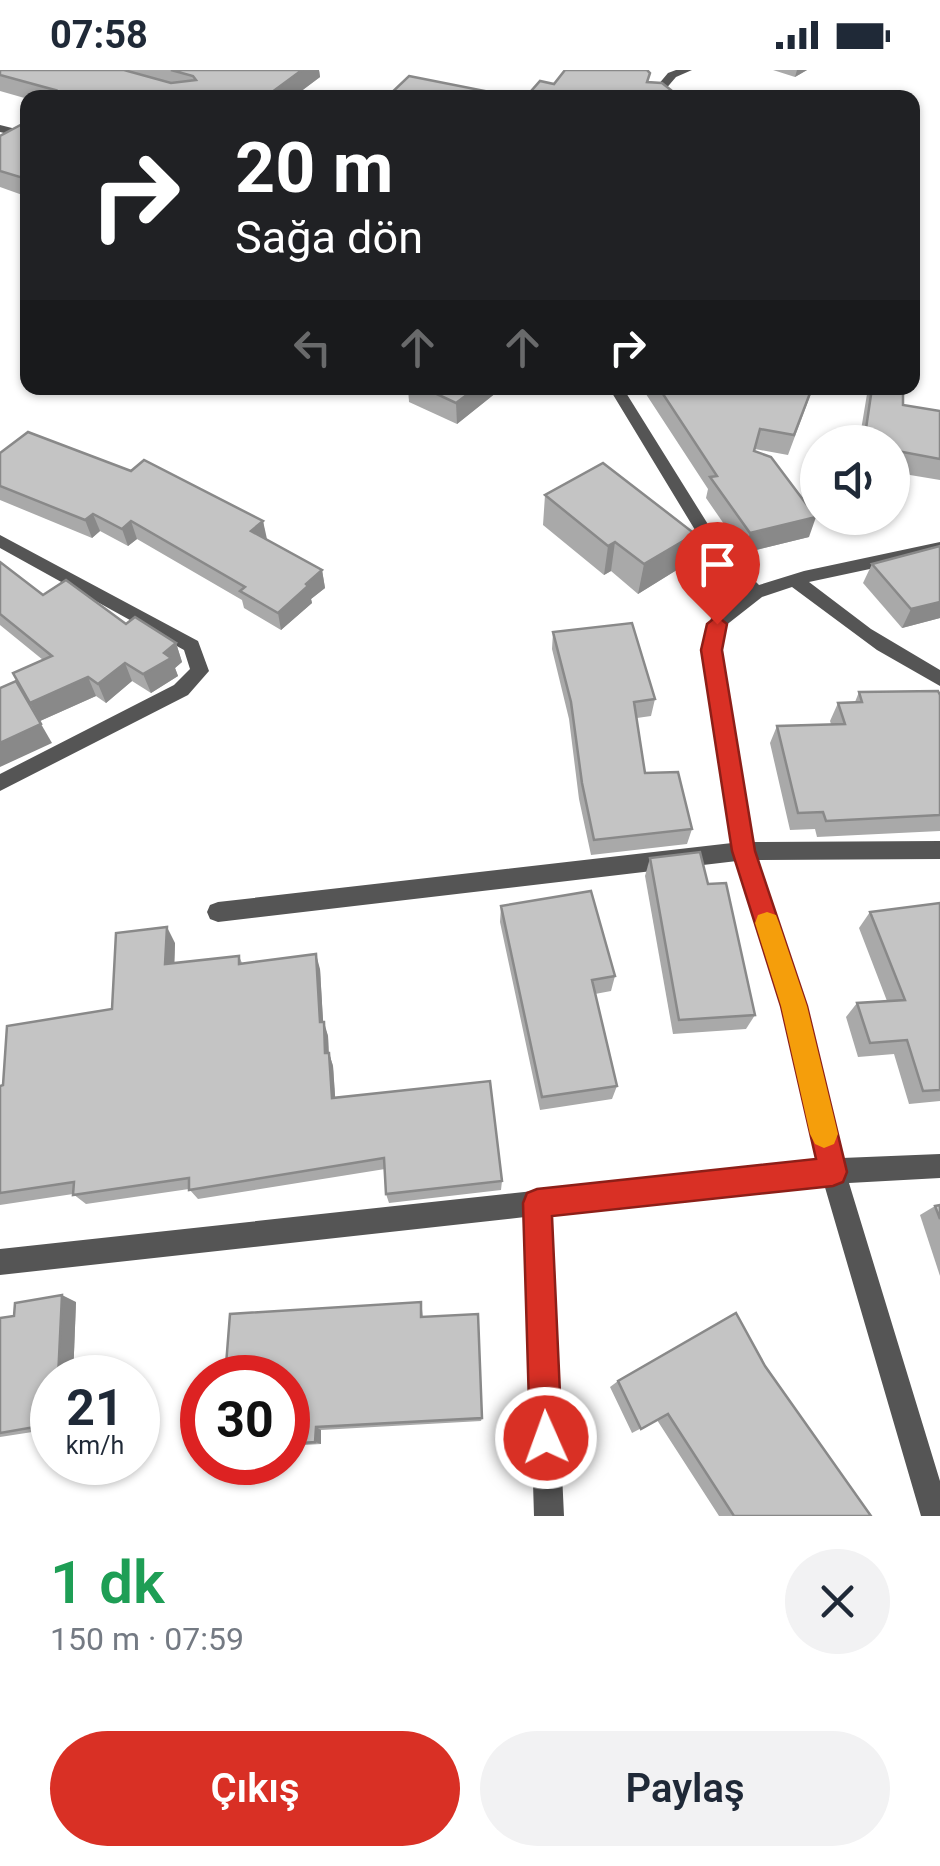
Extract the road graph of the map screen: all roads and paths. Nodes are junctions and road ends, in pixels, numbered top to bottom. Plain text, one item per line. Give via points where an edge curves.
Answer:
1 (657, 70) edge
2 (687, 70) edge
3 (672, 75) junction
4 (659, 90) edge
5 (620, 395) edge
6 (0, 541) edge
7 (940, 548) edge
8 (795, 580) junction
9 (756, 593) junction
10 (940, 680) edge
11 (0, 783) edge
12 (940, 850) edge
13 (744, 851) junction
14 (218, 912) dead end
15 (940, 1166) edge
16 (833, 1172) junction
17 (537, 1203) junction
18 (0, 1262) edge
19 (549, 1516) edge
20 (936, 1516) edge

1 - 3 street
2 - 3 street
3 - 4 street
5 - 9 street via 718,554
6 - 11 street via 192,646 200,671 181,690
7 - 8 street
8 - 9 street
8 - 10 street via 894,655
9 - 13 street via 717,624 712,650
12 - 13 street
13 - 14 street
13 - 16 street via 794,1006
15 - 16 street
16 - 17 street
16 - 20 street
17 - 18 street
17 - 19 street

